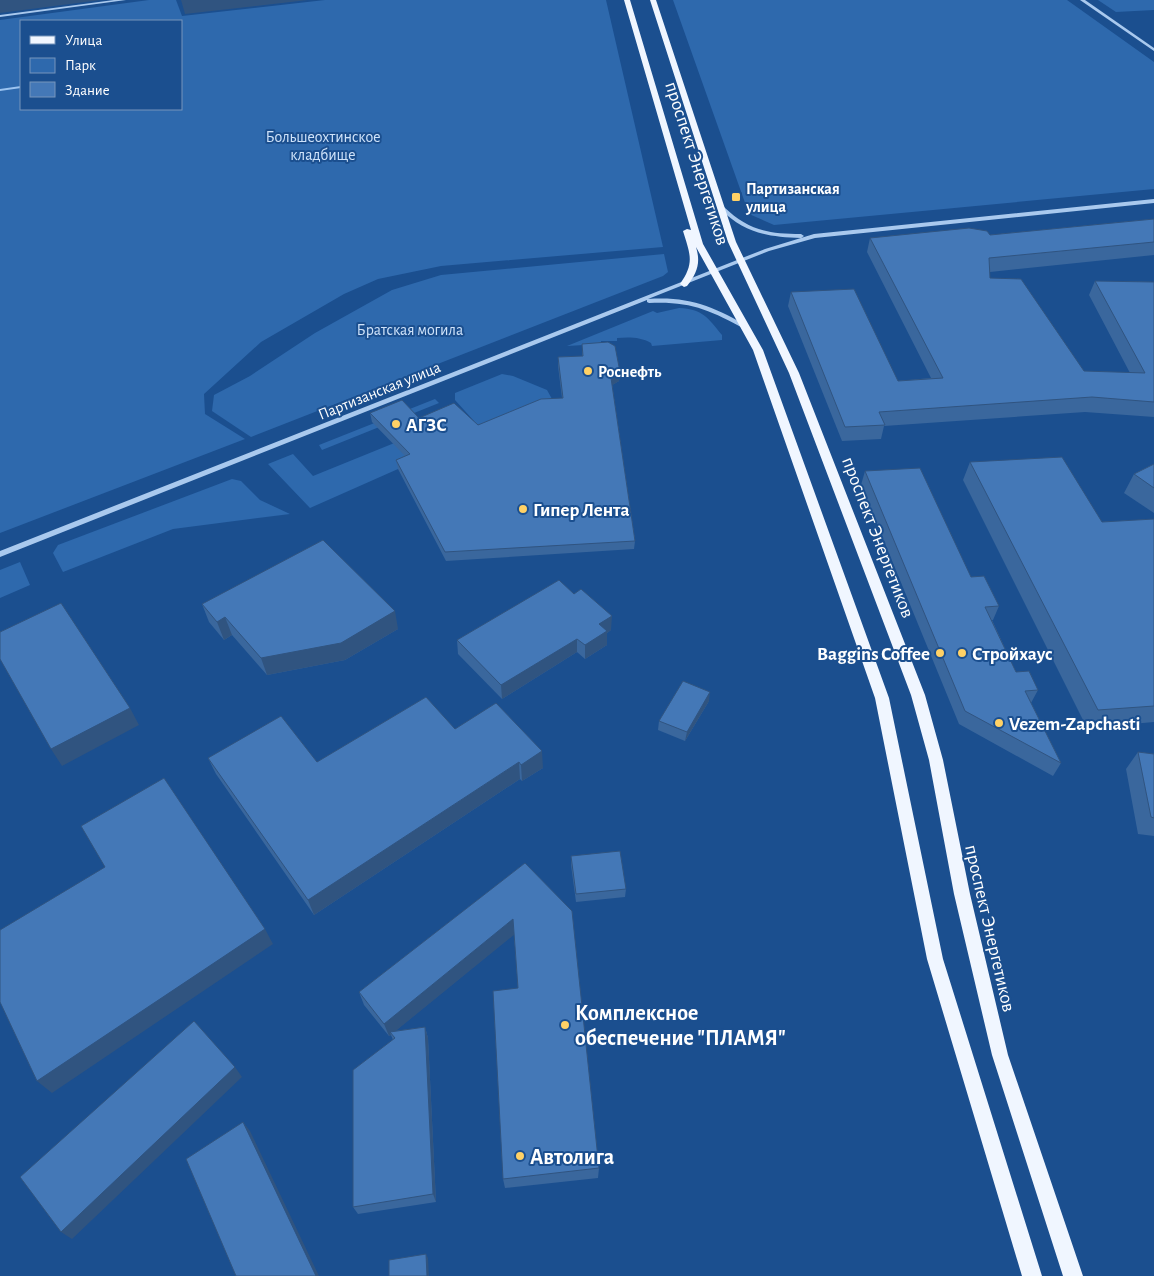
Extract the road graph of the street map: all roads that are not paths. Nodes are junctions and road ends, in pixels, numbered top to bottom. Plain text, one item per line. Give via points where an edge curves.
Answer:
1 (124, 0) edge
2 (628, 0) edge
3 (652, 0) edge
4 (1082, 0) edge
5 (0, 16) edge
6 (1154, 50) edge
7 (1154, 201) edge
8 (722, 208) junction
9 (690, 215) junction
10 (814, 236) junction
11 (741, 259) junction
12 (713, 270) junction
13 (684, 284) junction
14 (639, 302) junction
15 (747, 328) junction
16 (0, 554) edge
17 (1032, 1276) edge
18 (1073, 1276) edge

1 - 5 street
2 - 9 main road, проспект Энергетиков
3 - 8 main road, проспект Энергетиков
4 - 6 street
7 - 10 street, Партизанская улица
8 - 10 street via 742,226 755,232
8 - 11 main road, проспект Энергетиков
9 - 12 main road, проспект Энергетиков via 699,244
9 - 13 main road via 685,224 696,262
10 - 11 street, Партизанская улица
11 - 12 street, Партизанская улица
11 - 18 main road, проспект Энергетиков via 794,374 918,695 936,760 962,894 1000,1055
12 - 13 street, Партизанская улица
12 - 15 main road, проспект Энергетиков
13 - 14 street, Партизанская улица
14 - 15 street via 693,302
14 - 16 street, Партизанская улица
15 - 17 main road, проспект Энергетиков via 784,420 882,698 935,959

